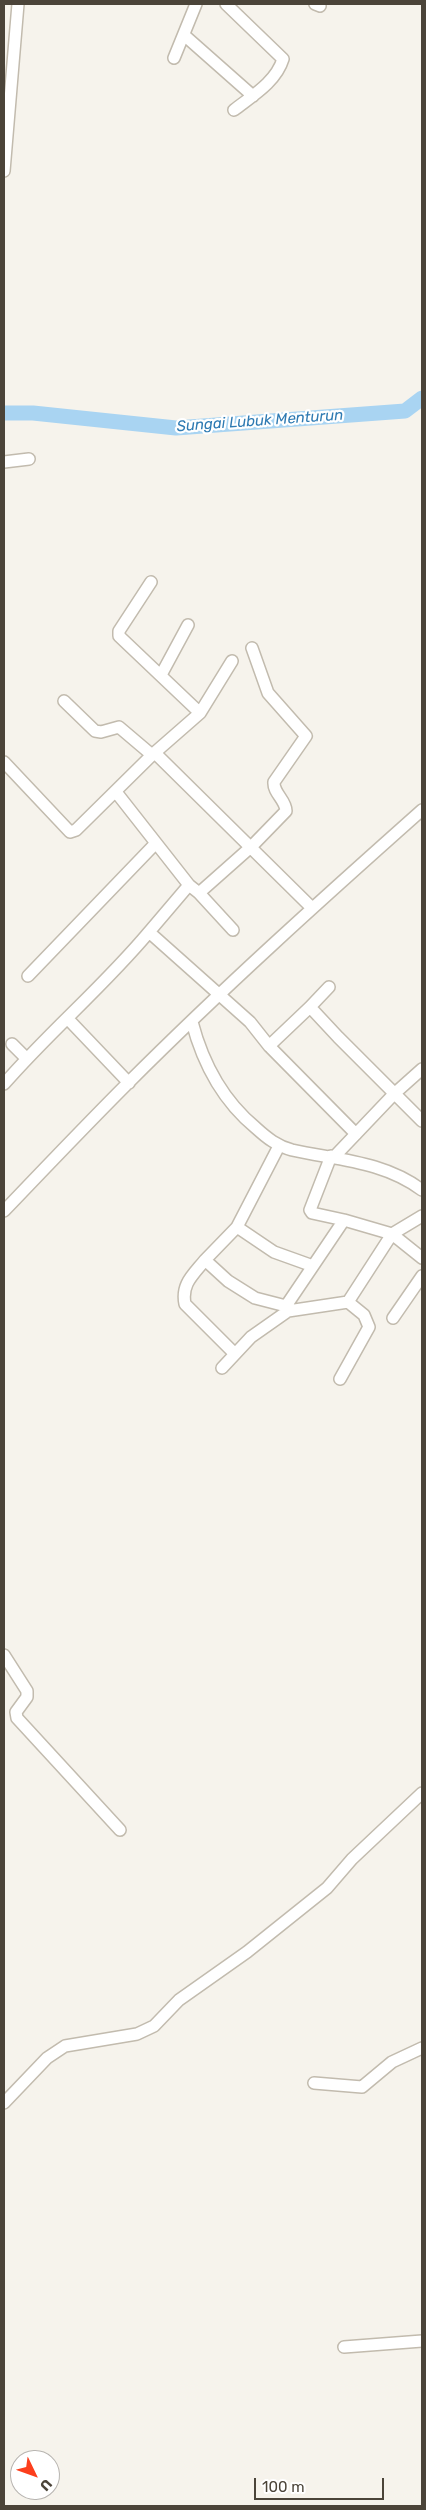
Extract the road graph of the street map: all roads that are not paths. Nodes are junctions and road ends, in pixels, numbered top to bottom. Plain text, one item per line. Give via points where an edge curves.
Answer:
1 (18, 4) edge
2 (196, 4) edge
3 (226, 4) edge
4 (184, 34) junction
5 (174, 58) dead end
6 (253, 96) junction
7 (234, 110) dead end
8 (6, 119) edge
9 (4, 171) edge
10 (30, 459) dead end
11 (4, 462) edge
12 (151, 582) dead end
13 (188, 625) dead end
14 (252, 648) dead end
15 (232, 662) dead end
16 (161, 675) junction
17 (64, 701) dead end
18 (200, 713) junction
19 (154, 754) junction
20 (4, 762) edge
21 (116, 792) junction
22 (422, 810) edge
23 (156, 843) junction
24 (252, 846) junction
25 (189, 885) junction
26 (199, 894) junction
27 (312, 908) junction
28 (233, 930) dead end
29 (149, 932) junction
30 (28, 976) dead end
31 (329, 987) dead end
32 (219, 995) junction
33 (310, 1007) junction
34 (68, 1019) junction
35 (192, 1022) junction
36 (12, 1044) dead end
37 (269, 1046) junction
38 (26, 1058) junction
39 (422, 1069) edge
40 (128, 1082) junction
41 (4, 1084) edge
42 (394, 1094) junction
43 (422, 1121) edge
44 (356, 1134) junction
45 (279, 1146) junction
46 (332, 1157) junction
47 (422, 1190) edge
48 (4, 1210) edge
49 (422, 1216) edge
50 (344, 1220) junction
51 (237, 1227) junction
52 (392, 1234) junction
53 (422, 1258) edge
54 (205, 1260) junction
55 (313, 1266) junction
56 (422, 1276) edge
57 (348, 1302) junction
58 (287, 1308) junction
59 (393, 1318) dead end
60 (235, 1354) junction
61 (222, 1368) dead end
62 (340, 1379) dead end
63 (4, 1655) edge
64 (422, 1793) edge
65 (120, 1830) dead end
66 (422, 2048) edge
67 (314, 2083) dead end
68 (4, 2103) edge
69 (422, 2342) edge
70 (344, 2347) dead end

1 - 8 street
2 - 4 street
3 - 6 street via 283,59 280,69
4 - 5 street
4 - 6 street
6 - 7 street
8 - 9 street
10 - 11 street
12 - 16 street via 119,633
13 - 16 street
14 - 24 street via 268,694 306,736 274,782 286,811
15 - 18 street
16 - 18 street
17 - 19 street via 95,731 119,727
18 - 19 street
19 - 21 street
19 - 24 street
20 - 21 street via 69,832 76,830
21 - 23 street
22 - 27 street
23 - 25 street
23 - 30 street
24 - 26 street
24 - 27 street
25 - 26 street
25 - 29 street
26 - 28 street
27 - 32 street
29 - 32 street
29 - 34 street
31 - 33 street
32 - 35 street
32 - 37 street via 250,1022
33 - 37 street
33 - 42 street
34 - 38 street
34 - 40 street
35 - 40 street
35 - 45 street via 199,1048 218,1088 240,1115
36 - 38 street
37 - 44 street
38 - 41 street
39 - 42 street
40 - 48 street
42 - 43 street
42 - 44 street
44 - 46 street
45 - 46 street
45 - 51 street
46 - 47 street via 368,1164 395,1174
46 - 50 street via 310,1210
49 - 52 street
50 - 52 street
50 - 55 street
51 - 54 street
51 - 55 street via 274,1252
52 - 53 street
52 - 57 street
54 - 58 street via 255,1298
54 - 60 street via 186,1283 185,1304
55 - 58 street
56 - 59 street
57 - 58 street
57 - 62 street via 364,1315 369,1327
58 - 60 street
60 - 61 street
63 - 65 street via 27,1691 16,1712 17,1718
64 - 68 street via 352,1859 327,1888 247,1952 179,2000 154,2026 137,2034 65,2046 47,2058
66 - 67 street via 392,2062 362,2087
69 - 70 street

